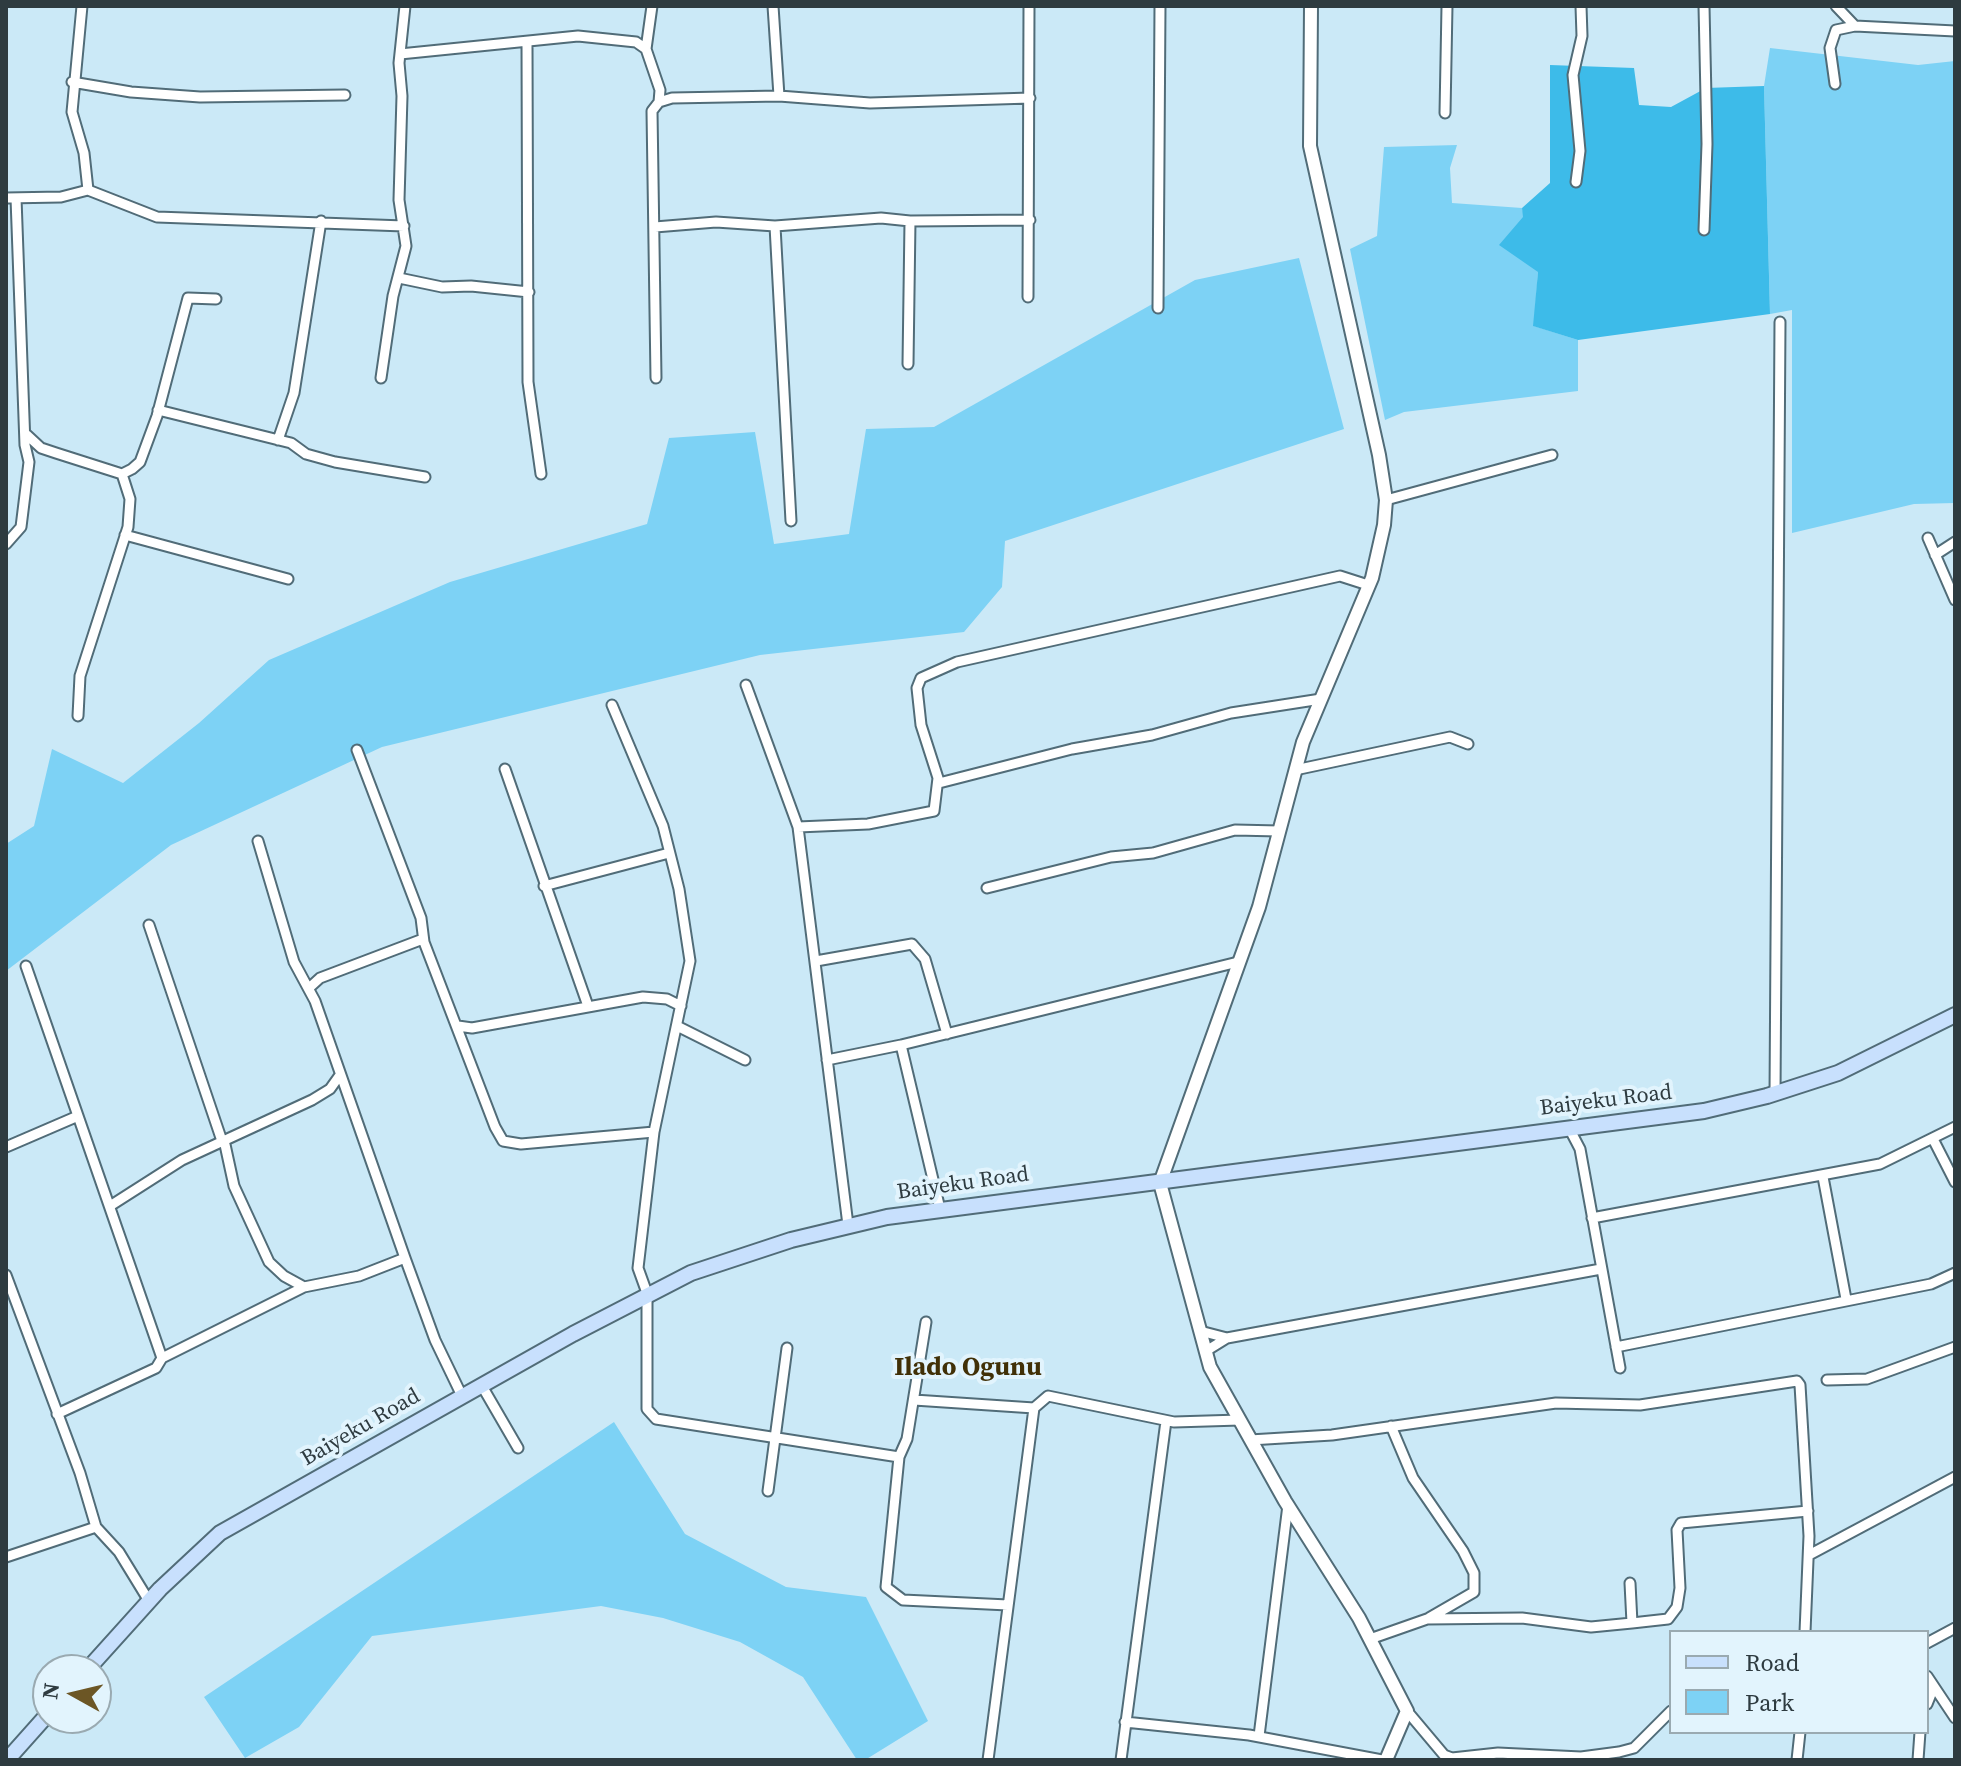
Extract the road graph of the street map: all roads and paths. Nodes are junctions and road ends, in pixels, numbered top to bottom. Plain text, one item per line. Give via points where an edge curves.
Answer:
1 (82, 6) edge
2 (405, 6) edge
3 (652, 6) edge
4 (773, 6) edge
5 (1029, 6) edge
6 (1160, 6) edge
7 (1311, 6) edge
8 (1447, 6) edge
9 (1581, 6) edge
10 (1704, 6) edge
11 (1836, 6) edge
12 (1855, 26) junction
13 (1955, 31) edge
14 (647, 33) junction
15 (636, 42) junction
16 (527, 43) junction
17 (646, 49) junction
18 (400, 54) junction
19 (72, 82) junction
20 (1835, 84) dead end
21 (660, 90) junction
22 (345, 95) dead end
23 (779, 96) junction
24 (672, 98) junction
25 (1030, 98) junction
26 (659, 102) junction
27 (1445, 113) dead end
28 (1576, 182) dead end
29 (88, 190) junction
30 (11, 198) edge
31 (1030, 220) junction
32 (321, 221) junction
33 (910, 221) junction
34 (404, 226) junction
35 (775, 226) junction
36 (655, 227) junction
37 (1704, 230) dead end
38 (399, 278) junction
39 (529, 292) junction
40 (1028, 297) dead end
41 (216, 299) dead end
42 (1158, 308) dead end
43 (1780, 322) dead end
44 (908, 364) dead end
45 (381, 378) dead end
46 (656, 378) dead end
47 (158, 410) junction
48 (27, 435) junction
49 (278, 440) junction
50 (46, 450) junction
51 (1552, 455) dead end
52 (29, 462) junction
53 (122, 474) junction
54 (541, 474) dead end
55 (425, 477) dead end
56 (1386, 500) junction
57 (791, 521) dead end
58 (125, 535) junction
59 (1928, 538) dead end
60 (1955, 542) edge
61 (6, 544) edge
62 (1935, 555) junction
63 (288, 579) dead end
64 (1368, 585) junction
65 (1955, 600) edge
66 (746, 685) dead end
67 (1321, 699) junction
68 (612, 705) dead end
69 (78, 716) dead end
70 (1468, 744) dead end
71 (357, 750) dead end
72 (505, 769) dead end
73 (1295, 770) junction
74 (939, 783) junction
75 (798, 827) junction
76 (1279, 831) junction
77 (258, 841) dead end
78 (669, 853) junction
79 (544, 886) junction
80 (987, 888) dead end
81 (149, 925) dead end
82 (423, 939) junction
83 (816, 961) junction
84 (1238, 962) junction
85 (26, 966) dead end
86 (309, 988) junction
87 (588, 1006) junction
88 (681, 1006) junction
89 (1955, 1015) edge
90 (458, 1026) junction
91 (677, 1026) junction
92 (472, 1028) junction
93 (947, 1034) junction
94 (463, 1041) junction
95 (901, 1045) junction
96 (745, 1060) dead end
97 (827, 1060) junction
98 (340, 1075) junction
99 (330, 1089) junction
100 (347, 1092) junction
101 (1775, 1094) junction
102 (78, 1116) junction
103 (1955, 1127) edge
104 (1576, 1128) junction
105 (654, 1132) junction
106 (1933, 1139) junction
107 (223, 1141) junction
108 (6, 1147) edge
109 (1823, 1177) junction
110 (1955, 1182) edge
111 (1160, 1183) junction
112 (107, 1196) junction
113 (122, 1196) junction
114 (110, 1206) junction
115 (940, 1209) junction
116 (1592, 1218) junction
117 (848, 1225) junction
118 (405, 1258) junction
119 (1601, 1269) junction
120 (1955, 1273) edge
121 (6, 1275) edge
122 (304, 1287) junction
123 (647, 1293) junction
124 (1846, 1299) junction
125 (926, 1322) dead end
126 (1200, 1331) junction
127 (1227, 1338) junction
128 (1616, 1347) junction
129 (1955, 1347) edge
130 (787, 1348) dead end
131 (1206, 1351) junction
132 (162, 1358) junction
133 (1620, 1368) dead end
134 (1827, 1380) dead end
135 (482, 1386) junction
136 (462, 1396) junction
137 (914, 1400) junction
138 (1034, 1408) junction
139 (57, 1414) junction
140 (1240, 1420) junction
141 (1166, 1421) junction
142 (1391, 1426) junction
143 (775, 1438) junction
144 (1250, 1440) junction
145 (518, 1448) dead end
146 (899, 1457) junction
147 (1955, 1477) edge
148 (768, 1491) dead end
149 (1288, 1505) junction
150 (1808, 1511) junction
151 (96, 1527) junction
152 (1809, 1555) junction
153 (6, 1557) edge
154 (1630, 1583) dead end
155 (149, 1601) junction
156 (1008, 1605) junction
157 (1427, 1619) junction
158 (1632, 1623) junction
159 (1955, 1628) edge
160 (1805, 1630) edge
161 (1370, 1639) junction
162 (1929, 1642) edge
163 (101, 1654) edge
164 (1929, 1680) edge
165 (1933, 1689) junction
166 (1929, 1699) edge
167 (1407, 1711) junction
168 (1669, 1713) edge
169 (1955, 1718) edge
170 (1125, 1722) junction
171 (32, 1732) edge
172 (1800, 1734) edge
173 (1920, 1734) edge
174 (1259, 1736) junction
175 (1487, 1757) edge
176 (7, 1760) edge
177 (988, 1760) edge
178 (1121, 1760) edge
179 (1384, 1760) edge
180 (1797, 1760) edge
181 (1918, 1760) edge

1 - 19 street
2 - 18 street
3 - 14 street
4 - 23 street
5 - 25 street
6 - 42 street
7 - 56 street via 1310,146
8 - 27 street
9 - 28 street via 1582,36 1573,75 1580,151
10 - 37 street
11 - 12 street
12 - 13 street
12 - 20 street via 1836,30 1830,48
14 - 15 street
14 - 17 street
15 - 16 street via 578,36
15 - 17 street
16 - 18 street via 503,41
16 - 39 street
17 - 21 street
18 - 34 street via 399,200
19 - 22 street via 200,97
19 - 29 street via 74,128 84,153
21 - 24 street
21 - 26 street
23 - 24 street
23 - 25 street via 844,103
24 - 26 street
25 - 31 street
26 - 36 street via 652,111
29 - 30 street via 61,197
29 - 32 street via 157,217
30 - 48 street
31 - 33 street
31 - 40 street
32 - 34 street
32 - 49 street via 294,393
33 - 35 street via 881,218
33 - 44 street
34 - 38 street
35 - 36 street via 716,222
35 - 57 street
36 - 46 street
38 - 39 street via 442,287
38 - 45 street
39 - 54 street via 528,382
41 - 47 street via 188,298
43 - 101 street
47 - 49 street
47 - 53 street via 140,462
48 - 50 street
48 - 52 street
49 - 55 street via 335,462
50 - 52 street
50 - 53 street
51 - 56 street
52 - 61 street via 21,527
53 - 58 street via 130,499
56 - 64 street
58 - 63 street
58 - 69 street via 80,676
59 - 62 street
60 - 62 street
62 - 65 street
64 - 67 street
64 - 74 street via 1340,576 1269,590 990,652 921,678 918,712
66 - 75 street
67 - 73 street
67 - 74 street via 1231,713
68 - 78 street via 661,820
70 - 73 street via 1450,737
71 - 82 street via 416,904
72 - 79 street
73 - 76 street
74 - 75 street via 931,814 829,828
75 - 83 street
76 - 80 street via 1235,830
76 - 84 street
77 - 86 street via 294,962
78 - 79 street
78 - 88 street via 690,961
79 - 87 street
81 - 107 street
82 - 86 street via 320,978
82 - 90 street
83 - 93 street via 912,944 925,959
83 - 97 street
84 - 93 street
84 - 111 street
85 - 102 street
86 - 98 street
87 - 88 street via 643,997
87 - 92 street
88 - 91 street
89 - 101 main road, Baiyeku Road via 1838,1073
90 - 92 street
90 - 94 street
91 - 96 street
91 - 105 street
92 - 94 street
93 - 95 street
94 - 105 street via 495,1127 510,1145
95 - 97 street
95 - 115 street
97 - 117 street
98 - 99 street
98 - 100 street
99 - 100 street
99 - 107 street
100 - 118 street
101 - 104 main road, Baiyeku Road via 1704,1111
102 - 108 street
102 - 112 street
103 - 106 street
104 - 111 main road, Baiyeku Road
104 - 116 street
105 - 123 street via 638,1268
106 - 109 street via 1880,1164
106 - 110 street
107 - 113 street
107 - 122 street via 234,1186 269,1262
109 - 116 street
109 - 124 street
111 - 115 main road, Baiyeku Road
111 - 126 street
112 - 113 street
112 - 114 street
113 - 114 street
114 - 132 street
115 - 117 main road, Baiyeku Road
116 - 119 street
117 - 123 main road, Baiyeku Road via 691,1273
118 - 122 street via 359,1276
118 - 136 street
119 - 127 street
119 - 128 street
120 - 124 street via 1931,1284
121 - 139 street
122 - 132 street
123 - 135 main road, Baiyeku Road
123 - 143 street via 650,1416
124 - 128 street
125 - 137 street
126 - 127 street
126 - 131 street
127 - 131 street
128 - 133 street
129 - 134 street via 1867,1379
130 - 143 street
131 - 140 street
132 - 139 street via 156,1368
135 - 136 main road, Baiyeku Road
135 - 145 street
136 - 155 main road, Baiyeku Road via 220,1533
137 - 138 street
137 - 146 street
138 - 141 street via 1048,1396
138 - 156 street
139 - 151 street
140 - 141 street
140 - 144 street
141 - 170 street
142 - 144 street
142 - 150 street via 1556,1403 1640,1405 1797,1381
142 - 157 street via 1413,1478 1474,1573 1474,1592
143 - 146 street
143 - 148 street
144 - 149 street
146 - 156 street via 886,1587 903,1600
147 - 152 street
149 - 161 street
149 - 174 street
150 - 152 street
150 - 158 street via 1681,1523 1677,1607 1668,1619
151 - 153 street
151 - 155 street via 119,1552
152 - 160 street
154 - 158 street
155 - 163 main road, Baiyeku Road
156 - 177 street
157 - 158 street via 1522,1618 1591,1627
157 - 161 street
159 - 162 street
161 - 167 street
164 - 165 street
165 - 166 street
165 - 169 street
167 - 175 street via 1444,1755
167 - 179 street
168 - 175 street via 1634,1748 1619,1752
170 - 174 street
170 - 178 street
171 - 176 main road
172 - 180 street
173 - 181 street
174 - 179 street

